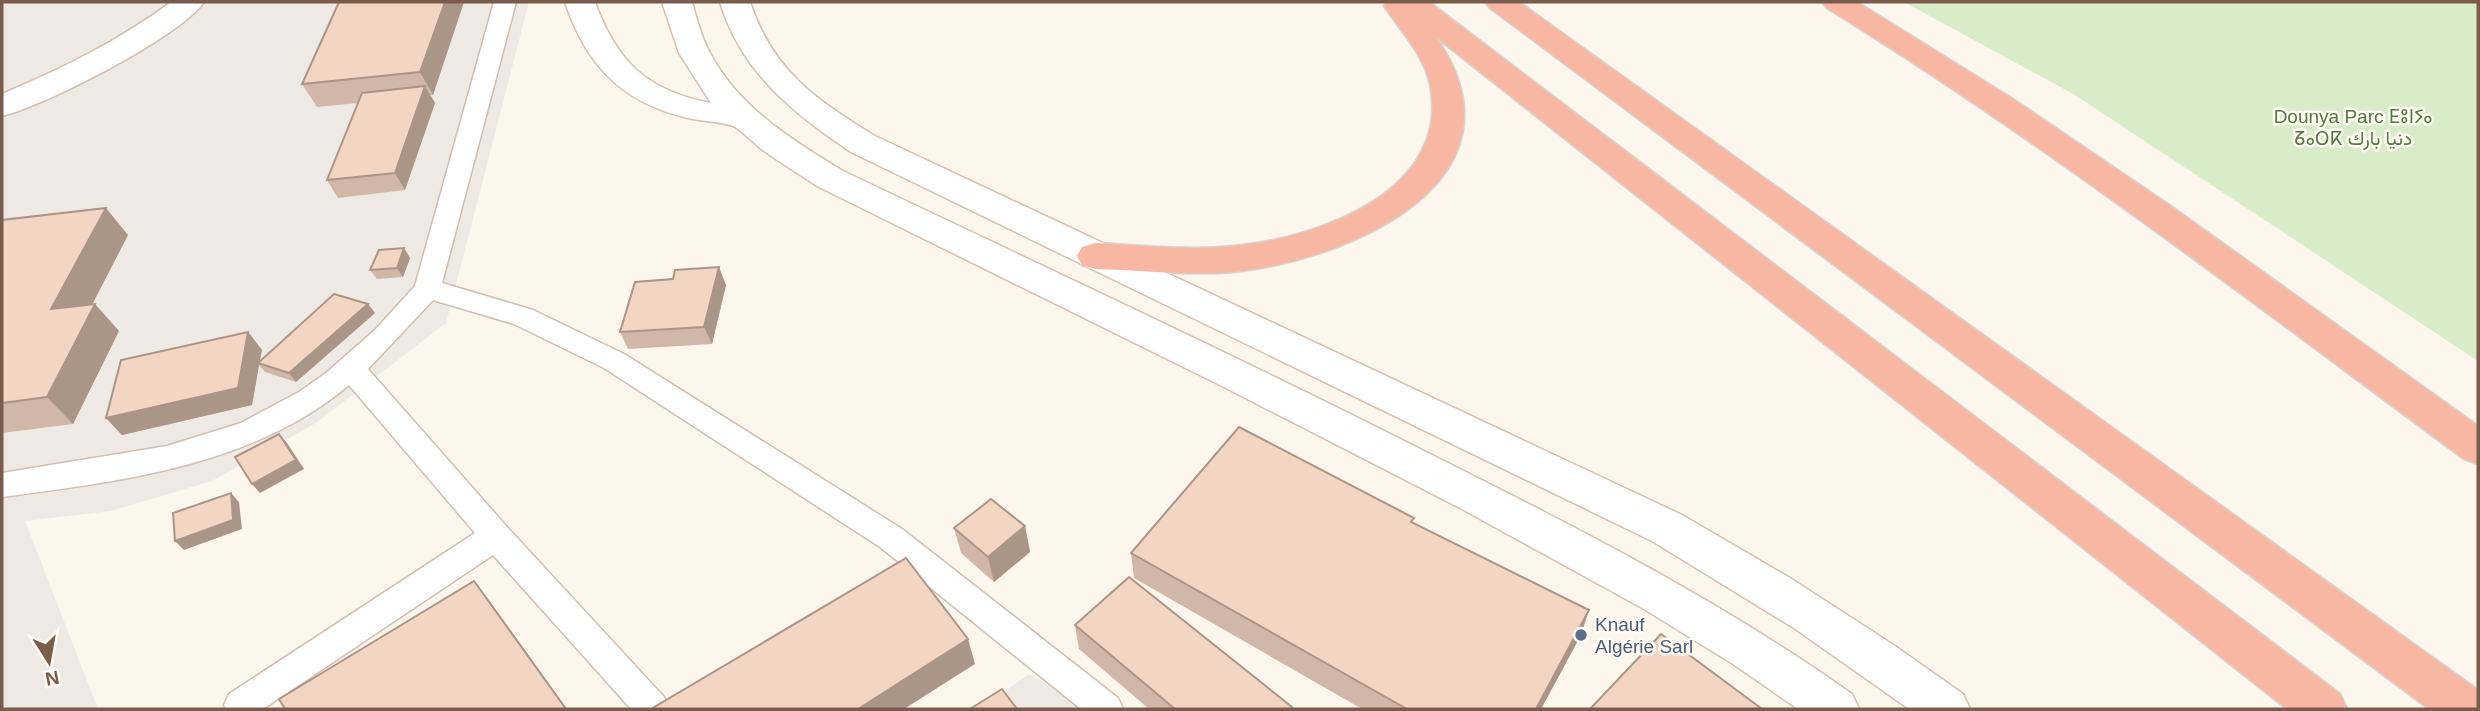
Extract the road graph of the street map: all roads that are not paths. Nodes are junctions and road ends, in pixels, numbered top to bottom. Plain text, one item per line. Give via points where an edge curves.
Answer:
1 (189, 2) edge
2 (505, 2) edge
3 (580, 2) edge
4 (677, 2) edge
5 (736, 2) edge
6 (1395, 2) edge
7 (1411, 2) edge
8 (1500, 2) edge
9 (1837, 2) edge
10 (2, 106) edge
11 (745, 116) junction
12 (1096, 256) junction
13 (427, 289) junction
14 (351, 368) junction
15 (2478, 448) edge
16 (2, 485) edge
17 (496, 536) junction
18 (241, 705) dead end
19 (652, 708) edge
20 (1106, 709) edge
21 (1835, 709) edge
22 (1945, 709) edge
23 (2323, 709) edge
24 (2466, 709) edge

1 - 10 main road via 121,49
2 - 13 lane
3 - 11 main road via 595,43 641,90 685,110
4 - 11 main road via 693,52
5 - 12 main road via 739,20 758,55 801,101 830,123 900,163
6 - 12 highway via 1438,64 1449,104 1442,146 1423,176 1394,205 1338,235 1270,255 1196,260
7 - 23 highway
8 - 24 highway
9 - 15 highway via 2045,136
11 - 21 main road via 831,179 1253,383 1651,589 1728,635
12 - 22 main road via 1667,528 1816,616
13 - 14 lane via 399,324
13 - 20 lane via 479,299 519,314 614,361 891,538
14 - 16 lane via 273,420 223,443 163,458
14 - 17 lane
17 - 18 lane
17 - 19 lane

